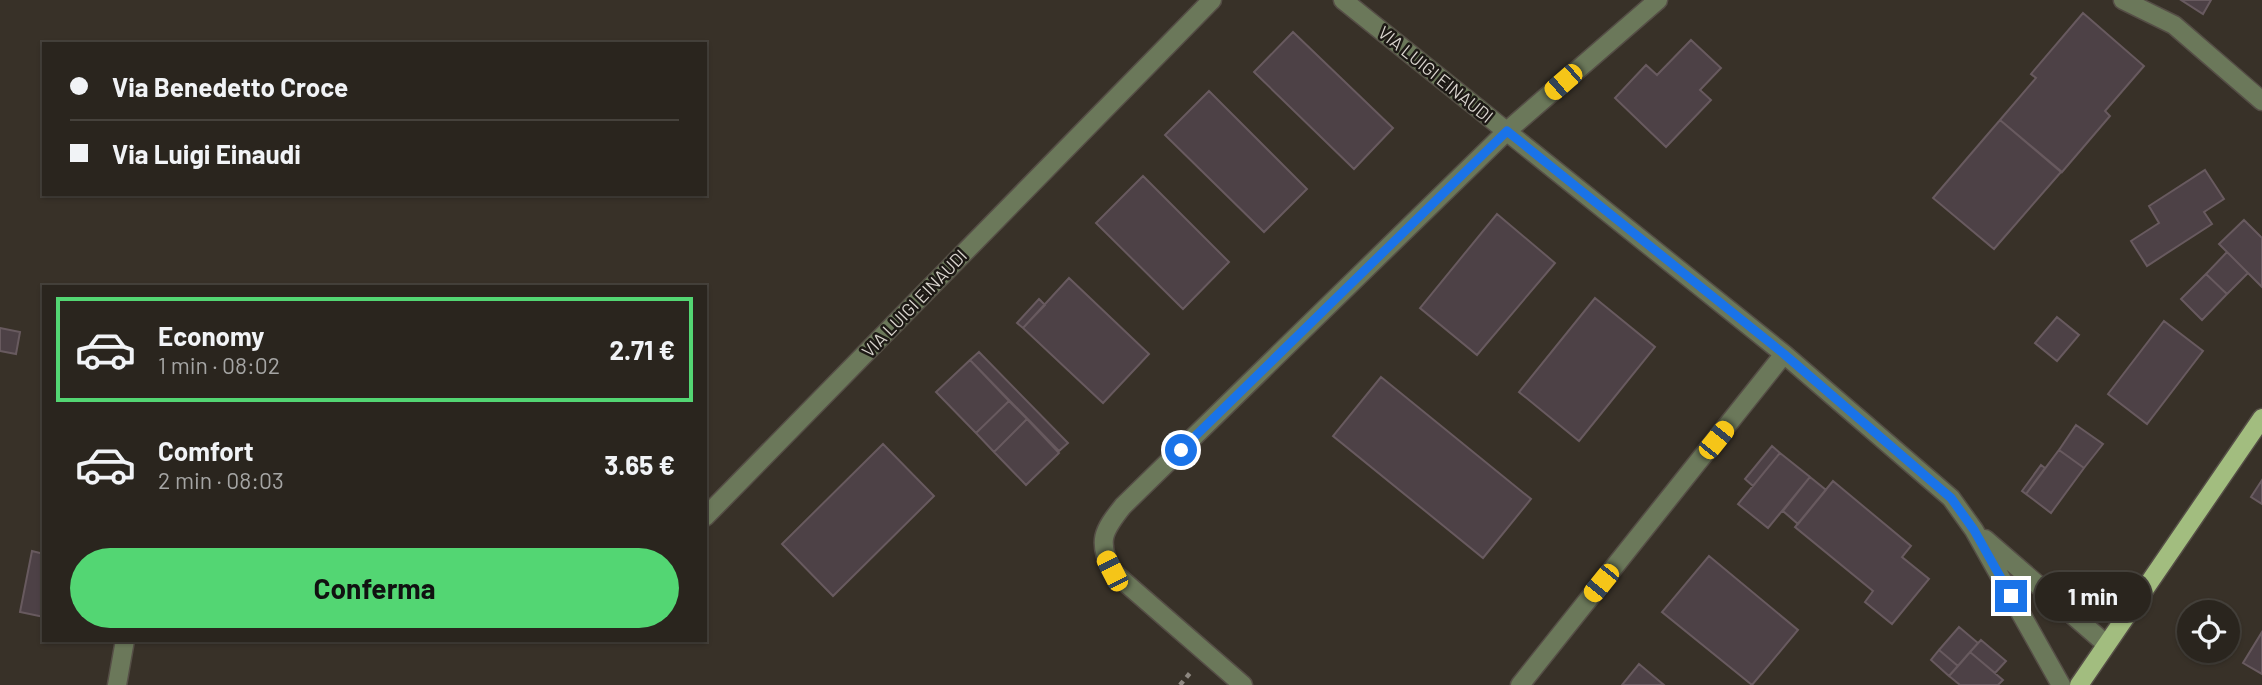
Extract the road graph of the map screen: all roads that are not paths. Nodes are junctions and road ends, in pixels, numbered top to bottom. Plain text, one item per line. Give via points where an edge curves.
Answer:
1 (1212, 0) edge
2 (1343, 0) edge
3 (1658, 0) edge
4 (2123, 0) edge
5 (2262, 101) edge
6 (1507, 131) junction
7 (1784, 354) junction
8 (2262, 418) edge
9 (707, 515) edge
10 (1974, 530) junction
11 (125, 642) edge
12 (2106, 644) junction
13 (117, 685) edge
14 (1243, 685) edge
15 (1520, 685) edge
16 (2061, 685) edge
17 (2079, 685) edge

1 - 9 street, VIA LUIGI EINAUDI
2 - 6 street, VIA LUIGI EINAUDI
3 - 6 street
4 - 5 street via 2174,24
6 - 7 street, VIA LUIGI EINAUDI
6 - 14 street via 1108,525 1104,554 1112,571
7 - 10 street, VIA LUIGI EINAUDI via 1951,498
7 - 15 street
8 - 12 main road
10 - 12 street, VIA LUIGI EINAUDI
10 - 16 street, VIA LUIGI EINAUDI
11 - 13 street
12 - 17 main road

